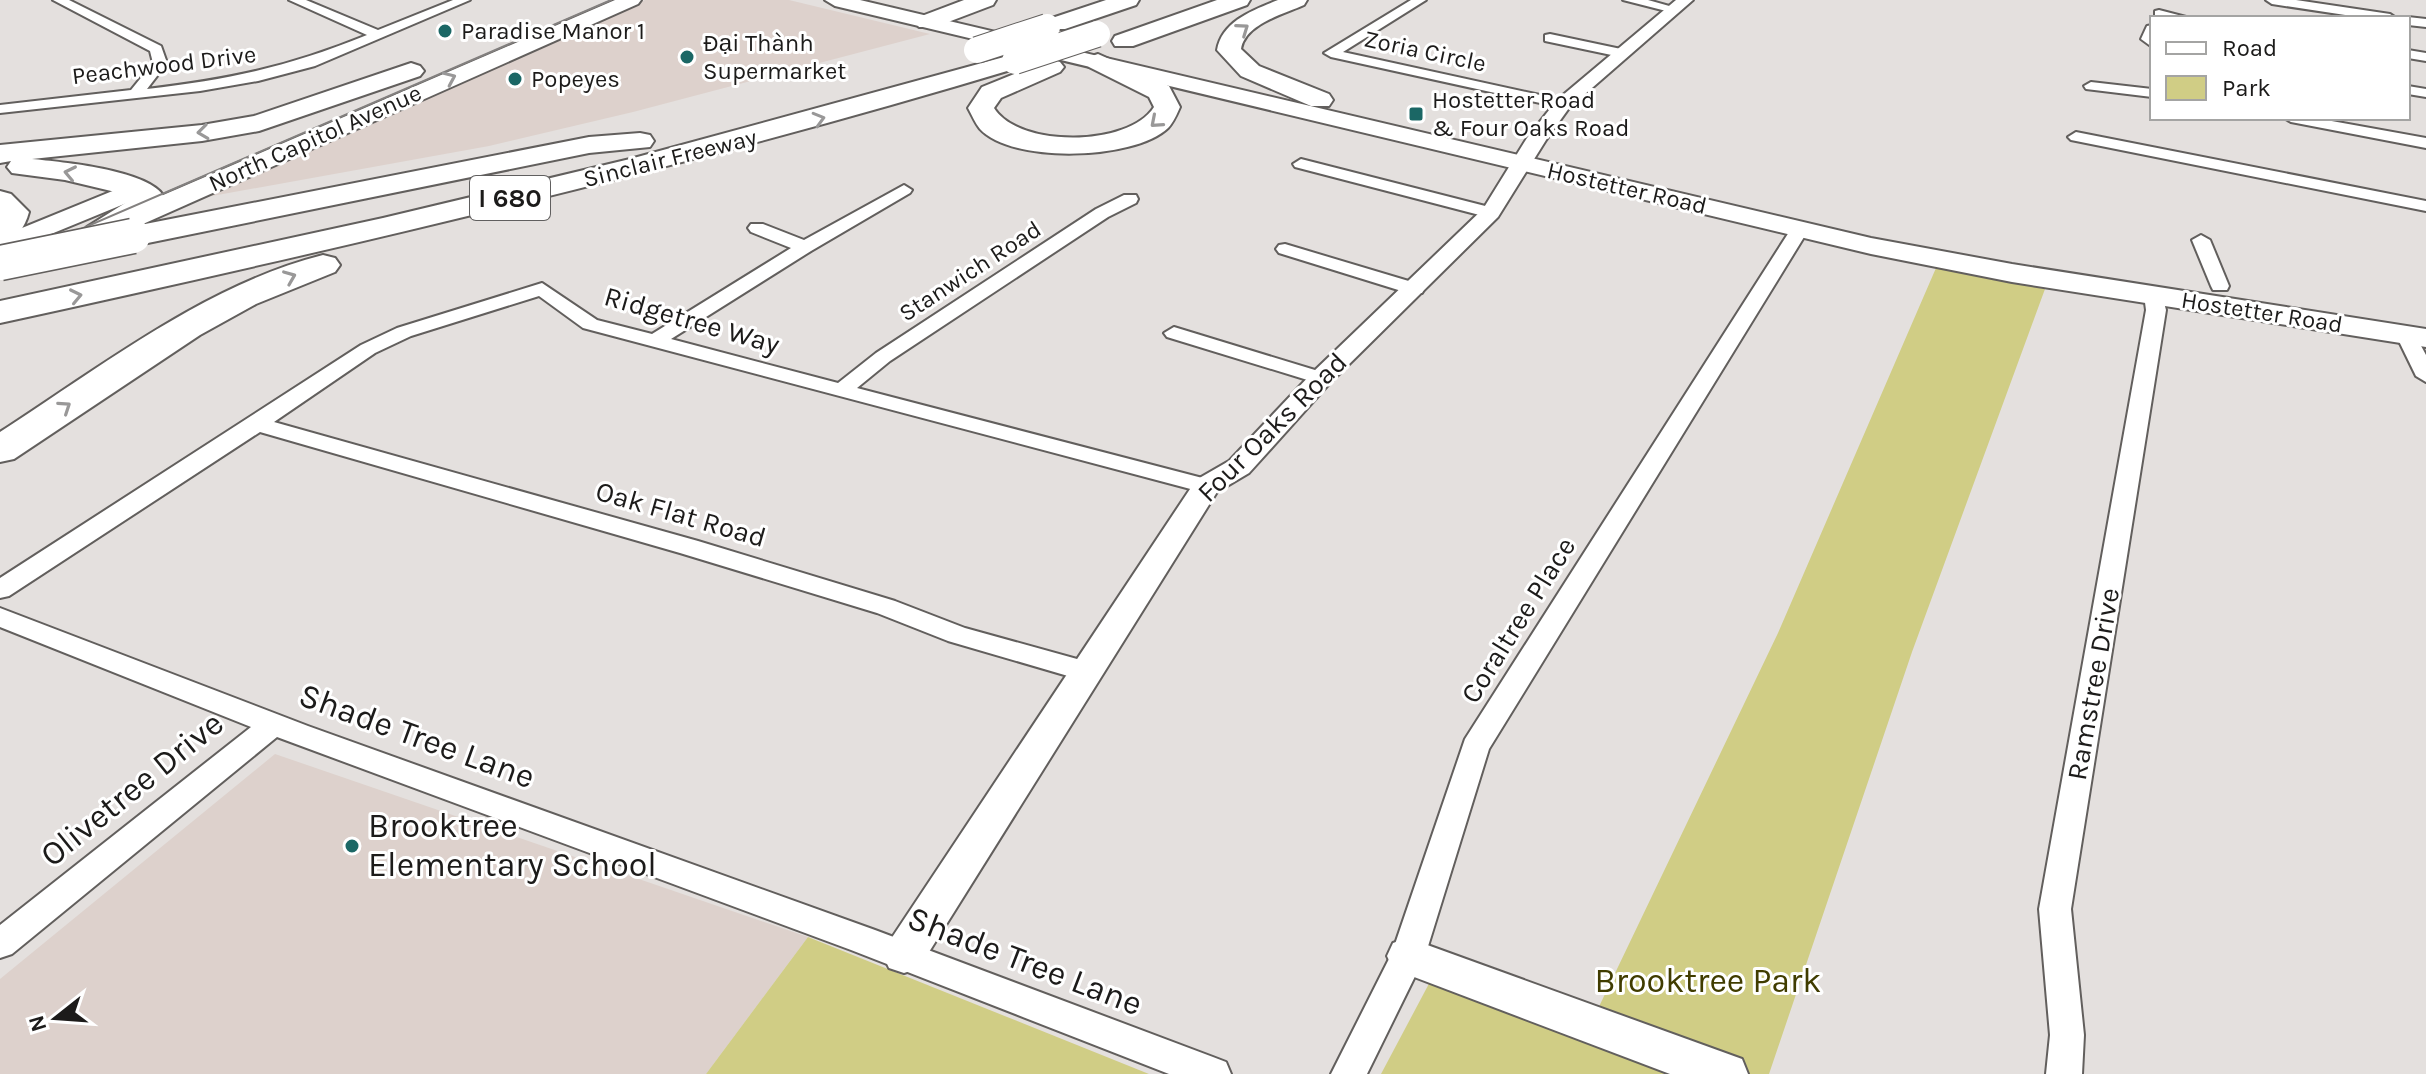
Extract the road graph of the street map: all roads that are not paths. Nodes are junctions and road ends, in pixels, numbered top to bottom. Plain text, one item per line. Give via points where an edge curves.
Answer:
1 (59, 0) edge
2 (295, 0) edge
3 (464, 0) edge
4 (582, 0) edge
5 (631, 0) edge
6 (835, 0) edge
7 (890, 0) edge
8 (985, 0) edge
9 (1128, 0) edge
10 (1190, 0) edge
11 (1239, 0) edge
12 (1296, 0) edge
13 (1420, 0) edge
14 (1629, 0) edge
15 (2163, 0) edge
16 (2272, 0) edge
17 (1680, 4) edge
18 (2158, 16) edge
19 (2377, 16) edge
20 (936, 17) junction
21 (380, 36) junction
22 (1550, 38) dead end
23 (482, 42) dead end
24 (1621, 53) junction
25 (1098, 62) junction
26 (418, 68) joint
27 (2091, 86) dead end
28 (136, 93) junction
29 (2150, 93) edge
30 (1320, 100) junction
31 (1563, 104) junction
32 (0, 109) edge
33 (2302, 120) edge
34 (776, 131) junction
35 (2076, 137) dead end
36 (640, 141) junction
37 (2426, 143) edge
38 (0, 154) edge
39 (1527, 156) junction
40 (210, 157) dead end
41 (1301, 164) dead end
42 (0, 167) edge
43 (167, 176) dead end
44 (138, 188) junction
45 (904, 190) dead end
46 (1130, 199) dead end
47 (0, 200) edge
48 (2426, 206) edge
49 (1491, 213) junction
50 (757, 228) dead end
51 (1800, 229) junction
52 (97, 234) junction
53 (0, 235) edge
54 (2201, 240) dead end
55 (0, 247) edge
56 (805, 247) junction
57 (1285, 249) dead end
58 (0, 263) edge
59 (0, 280) edge
60 (2220, 286) junction
61 (1415, 289) junction
62 (2153, 295) junction
63 (0, 312) edge
64 (2419, 330) edge
65 (1174, 333) dead end
66 (653, 342) junction
67 (2426, 376) edge
68 (1321, 378) junction
69 (842, 390) junction
70 (257, 424) junction
71 (0, 450) edge
72 (1206, 486) junction
73 (0, 590) edge
74 (0, 617) edge
75 (1085, 671) junction
76 (275, 723) junction
77 (0, 944) edge
78 (904, 955) junction
79 (1408, 956) junction
80 (1213, 1074) edge
81 (1349, 1074) edge
82 (1726, 1074) edge
83 (2064, 1074) edge

1 - 28 street via 156,49 160,63
2 - 21 street
3 - 21 street, Peachwood Drive
4 - 23 main road
52 -> 5 main road, North Capitol Avenue
6 - 20 main road, Hostetter Road
7 - 20 main road, Hostetter Road
8 - 20 highway
9 - 36 highway, Sinclair Freeway / I 680, bridge via 977,50
34 -> 10 highway, Sinclair Freeway / I 680, bridge via 1015,61
25 -> 11 highway via 1160,92 1167,107 1162,120 1120,139 1067,145 1016,138 987,123 981,108 991,93
30 -> 12 highway via 1250,71 1229,50 1239,29
13 - 31 street, Zoria Circle via 1331,53
14 - 17 street
15 - 18 street
16 - 19 street
17 - 24 street, Four Oaks Road
20 - 25 main road, Hostetter Road
20 - 30 main road, Hostetter Road
21 - 28 street, Peachwood Drive via 258,77
22 - 24 street
24 - 31 street, Four Oaks Road
25 - 39 main road, Hostetter Road
26 -> 38 highway via 289,115 239,127
26 - 40 main road, North Capitol Avenue
27 - 29 street
28 - 32 street, Peachwood Drive
30 - 39 main road, Hostetter Road
31 - 39 street, Four Oaks Road
33 - 37 street
63 -> 34 highway, Sinclair Freeway / I 680 via 461,210
71 -> 34 highway via 187,327 272,285 383,245 612,183
35 - 48 street
36 - 58 highway, bridge via 589,145
36 - 59 highway, Sinclair Freeway / I 680 via 268,227
39 - 49 street, Four Oaks Road
39 - 51 main road, Hostetter Road
39 - 60 main road, Hostetter Road via 2017,259
41 - 49 street
44 -> 42 highway via 65,171
43 - 44 main road, North Capitol Avenue
44 - 52 highway via 148,195 146,202
44 - 55 main road, North Capitol Avenue
45 - 56 street
46 - 69 street, Stanwich Road via 883,357
47 - 53 highway via 13,212
49 - 61 street, Four Oaks Road
50 - 56 street
51 - 62 main road, Hostetter Road via 1934,259
51 - 79 street, Coraltree Place via 1475,747
52 - 59 main road, North Capitol Avenue
54 - 60 street
56 - 66 street
57 - 61 street
60 - 64 main road, Hostetter Road
61 - 68 street, Four Oaks Road
62 - 64 main road, Hostetter Road
62 - 83 street, Ramstree Drive via 2156,310 2055,909 2067,1035
64 - 67 street
65 - 68 street
66 - 69 street, Ridgetree Way
66 - 70 street, Ridgetree Way via 590,324 542,289 380,343
68 - 72 street, Four Oaks Road via 1239,467
69 - 72 street, Ridgetree Way
70 - 73 street, Ridgetree Way
70 - 75 street, Oak Flat Road via 689,547
72 - 75 street, Four Oaks Road
74 - 76 street, Shade Tree Lane
75 - 78 street, Four Oaks Road
76 - 77 street, Olivetree Drive
76 - 78 street, Shade Tree Lane
78 - 80 street, Shade Tree Lane
79 - 81 street, Coraltree Place
79 - 82 street

